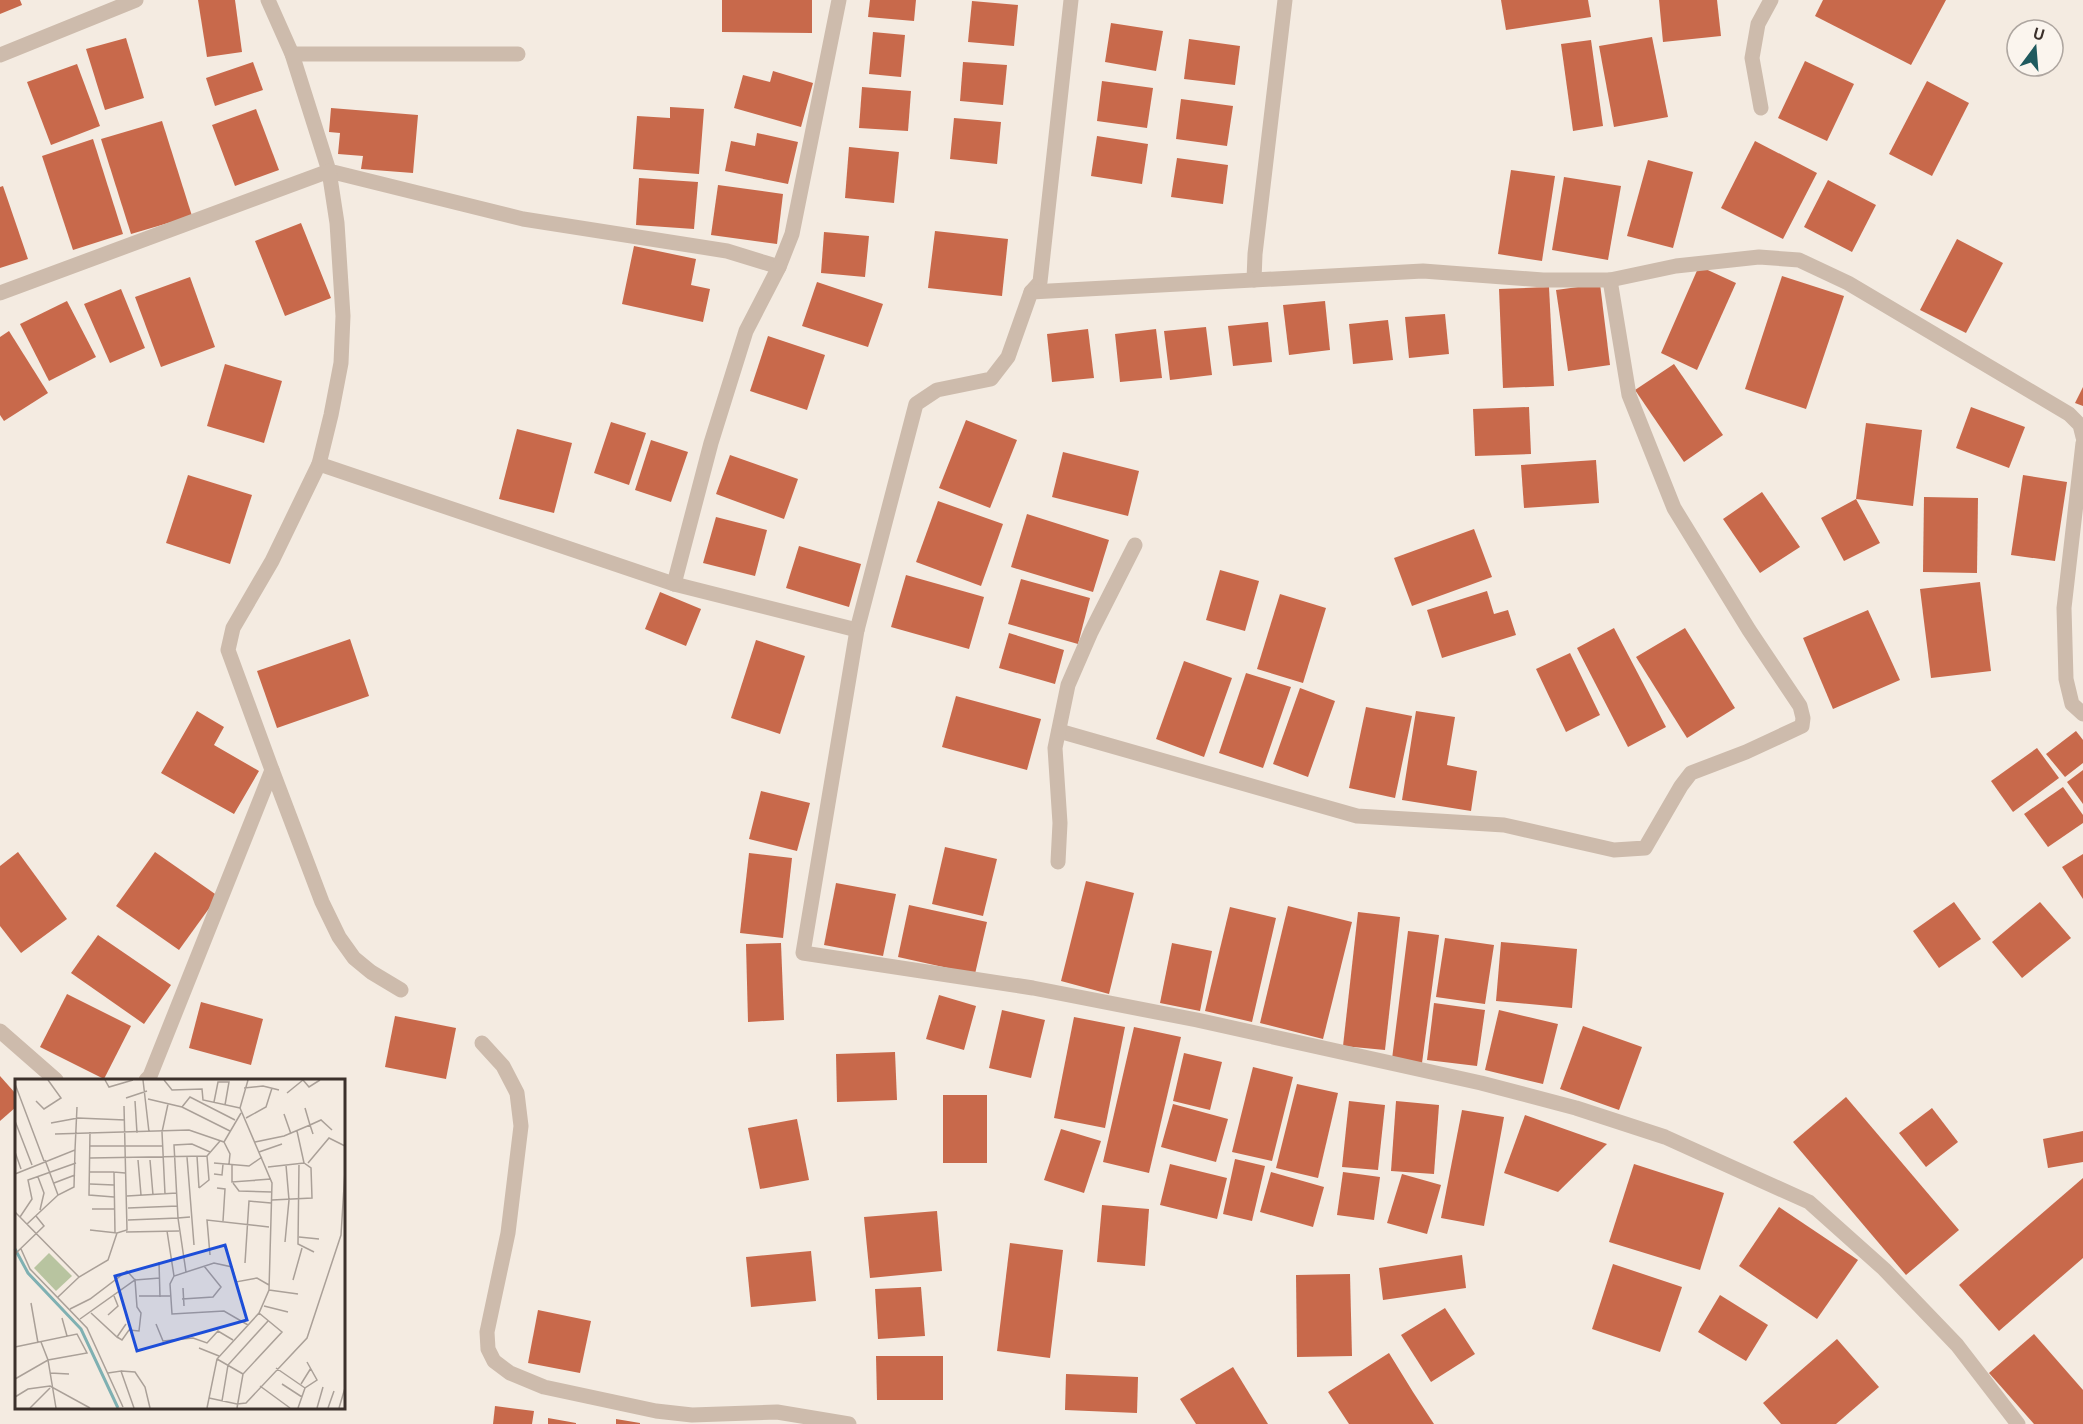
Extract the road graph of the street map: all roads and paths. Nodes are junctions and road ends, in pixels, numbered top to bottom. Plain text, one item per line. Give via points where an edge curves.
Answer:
1 (136, 0) edge
2 (268, 0) edge
3 (839, 0) edge
4 (1071, 0) edge
5 (1285, 0) edge
6 (1771, 0) edge
7 (292, 54) junction
8 (518, 54) dead end
9 (0, 55) edge
10 (1761, 108) dead end
11 (329, 171) junction
12 (779, 267) junction
13 (1610, 279) junction
14 (1254, 280) junction
15 (1031, 292) junction
16 (0, 293) edge
17 (2083, 437) edge
18 (2083, 443) edge
19 (319, 464) junction
20 (1135, 545) dead end
21 (674, 584) junction
22 (857, 630) junction
23 (2083, 714) edge
24 (1059, 731) junction
25 (272, 770) junction
26 (1058, 862) dead end
27 (401, 990) dead end
28 (0, 1031) edge
29 (482, 1043) dead end
30 (55, 1079) edge
31 (147, 1079) edge
32 (849, 1424) edge
33 (2018, 1424) edge

1 - 9 street
2 - 7 street
3 - 12 street via 792,234
4 - 15 street via 1040,282
5 - 14 street
6 - 10 street via 1758,24 1752,58
7 - 8 street
7 - 11 street
11 - 12 street via 523,219 727,251
11 - 16 street
11 - 19 street via 343,316 341,363
12 - 21 street via 746,331 711,443
13 - 14 street via 1423,271
13 - 17 street via 1676,266 1759,257 1799,261 1848,283 2069,414 2080,425
13 - 24 street via 1629,395 1674,508 1800,706 1802,726 1691,772 1645,848 1614,850 1504,825 1357,816
14 - 15 street
15 - 22 street via 1008,357 991,379 937,390 916,404
18 - 23 street via 2064,608 2066,679 2072,704
19 - 21 street
19 - 25 street via 272,561 233,628 228,650
20 - 24 street via 1068,685
21 - 22 street
22 - 33 street via 804,953 1033,988 1197,1020 1481,1083 1665,1137 1809,1202 1884,1269 1957,1345
24 - 26 street via 1055,748 1060,823
25 - 27 street via 339,937 354,958
25 - 31 street
28 - 30 street
29 - 32 street via 503,1066 517,1093 521,1126 508,1233 487,1332 488,1349 494,1360 510,1373 544,1386 656,1411 777,1412

